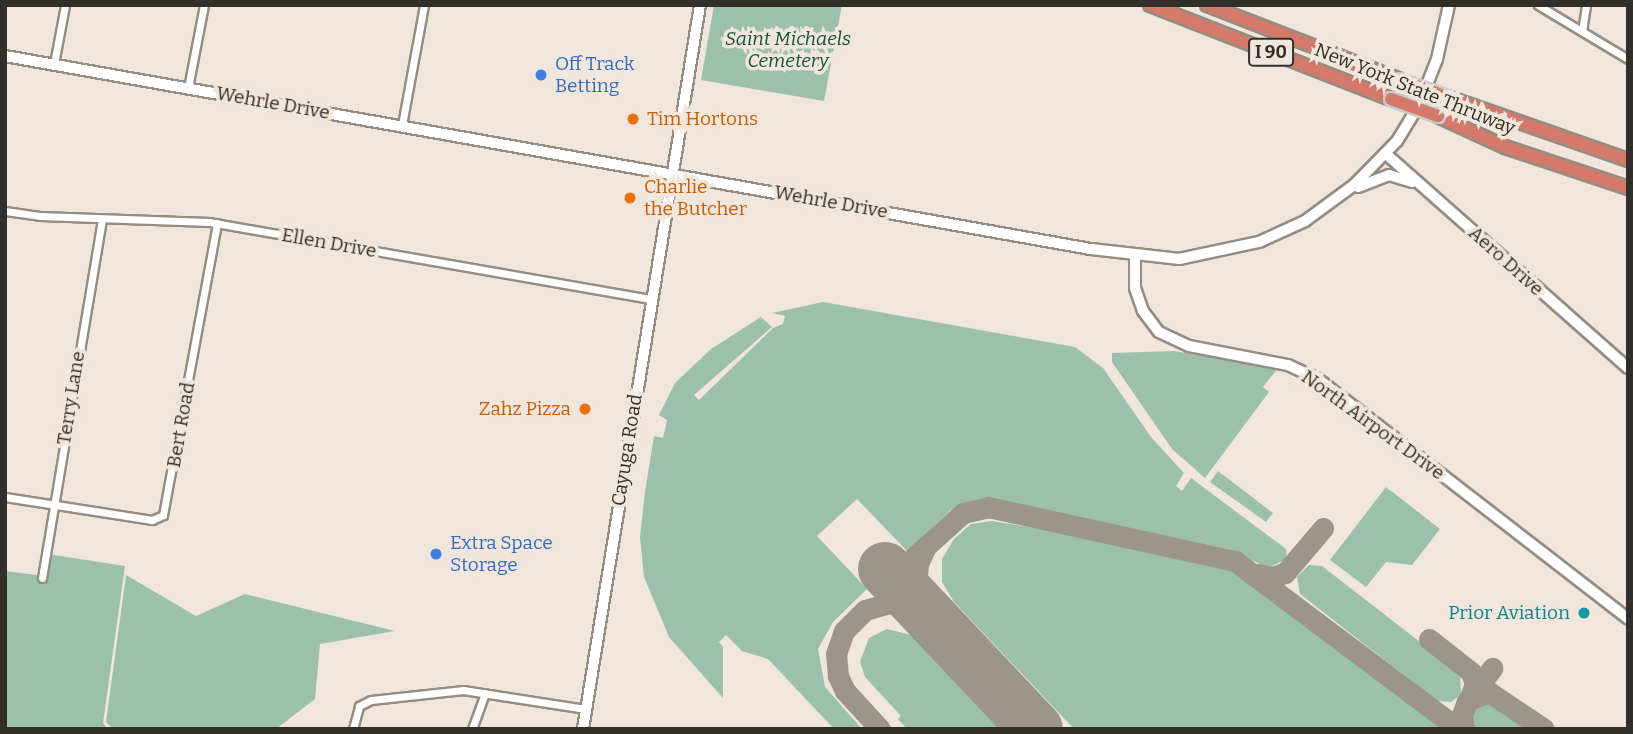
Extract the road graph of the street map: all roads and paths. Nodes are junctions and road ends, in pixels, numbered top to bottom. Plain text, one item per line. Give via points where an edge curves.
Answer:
1 (65, 5) edge
2 (204, 5) edge
3 (424, 5) edge
4 (700, 5) edge
5 (1150, 5) edge
6 (1207, 5) edge
7 (1449, 5) edge
8 (1538, 5) edge
9 (1586, 5) edge
10 (1582, 31) junction
11 (5, 56) edge
12 (1628, 59) edge
13 (54, 64) junction
14 (188, 88) junction
15 (401, 125) junction
16 (1386, 154) junction
17 (1628, 160) edge
18 (671, 172) junction
19 (1419, 184) junction
20 (1628, 188) edge
21 (1342, 196) junction
22 (5, 211) edge
23 (102, 219) junction
24 (217, 223) junction
25 (1135, 257) junction
26 (650, 299) junction
27 (1628, 368) edge
28 (5, 497) edge
29 (53, 505) junction
30 (42, 578) dead end
31 (1628, 619) edge
32 (485, 693) junction
33 (586, 709) junction
34 (353, 729) edge
35 (472, 729) edge
36 (583, 729) edge

1 - 13 street
2 - 14 street
3 - 15 street
4 - 18 street, Cayuga Road
5 - 20 highway, New York State Thruway / I 90, bridge via 1438,116 1505,147
6 - 17 highway, New York State Thruway / I 90, bridge via 1400,80
7 - 16 street, Wehrle Drive via 1430,81 1410,121
8 - 10 street
9 - 10 street
10 - 12 street
11 - 13 street, Wehrle Drive
13 - 14 street, Wehrle Drive
14 - 15 street, Wehrle Drive
15 - 18 street, Wehrle Drive
16 - 19 street, Aero Drive
16 - 21 street, Wehrle Drive
18 - 25 street, Wehrle Drive
18 - 26 street, Cayuga Road
19 - 21 street via 1377,177
19 - 27 street, Aero Drive
21 - 25 street, Wehrle Drive via 1259,242 1179,259
22 - 23 street, Ellen Drive
23 - 24 street, Ellen Drive
23 - 29 street, Terry Lane
24 - 26 street, Ellen Drive
24 - 29 street, Bert Road via 166,509 152,520
25 - 31 street, North Airport Drive via 1135,288 1143,311 1158,332 1189,346 1288,365 1318,379
26 - 33 street, Cayuga Road
28 - 29 street, Bert Road
29 - 30 street, Terry Lane
32 - 33 street
32 - 34 street via 463,690 371,700 359,706
32 - 35 street
33 - 36 street, Cayuga Road

